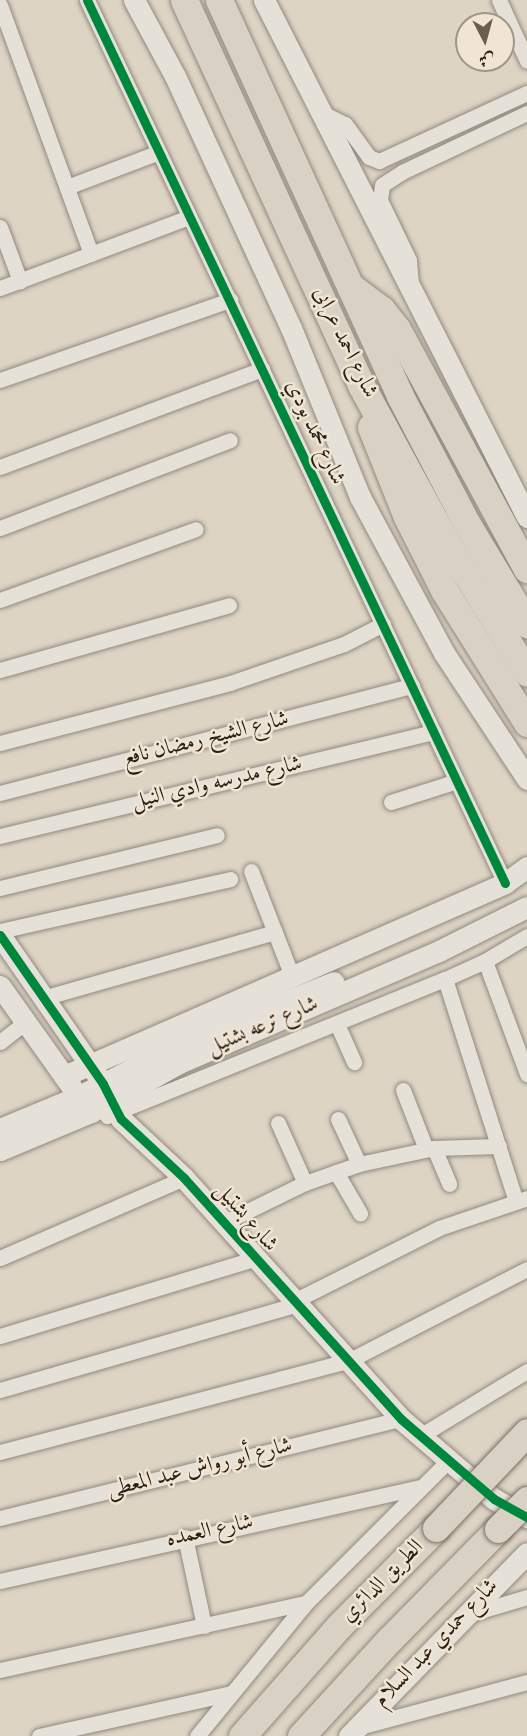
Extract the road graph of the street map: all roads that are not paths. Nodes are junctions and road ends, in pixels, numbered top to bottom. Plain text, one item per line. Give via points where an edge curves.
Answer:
1 (87, 0) edge
2 (134, 0) edge
3 (184, 0) edge
4 (219, 0) edge
5 (264, 0) edge
6 (499, 0) edge
7 (0, 5) edge
8 (527, 61) edge
9 (527, 93) edge
10 (322, 113) junction
11 (527, 113) edge
12 (159, 152) junction
13 (67, 187) junction
14 (189, 217) junction
15 (0, 227) edge
16 (91, 254) junction
17 (20, 281) junction
18 (349, 286) junction
19 (410, 286) junction
20 (0, 288) edge
21 (230, 300) junction
22 (262, 369) junction
23 (0, 380) edge
24 (362, 385) junction
25 (230, 440) dead end
26 (0, 467) edge
27 (524, 507) edge
28 (0, 528) edge
29 (196, 529) dead end
30 (527, 570) edge
31 (0, 600) edge
32 (229, 605) dead end
33 (383, 624) junction
34 (527, 624) edge
35 (0, 670) edge
36 (527, 673) edge
37 (412, 686) junction
38 (527, 723) edge
39 (434, 732) junction
40 (0, 743) edge
41 (527, 779) edge
42 (457, 781) junction
43 (0, 793) edge
44 (391, 802) dead end
45 (217, 835) dead end
46 (0, 836) edge
47 (527, 867) edge
48 (251, 871) dead end
49 (230, 879) dead end
50 (505, 883) junction
51 (0, 888) edge
52 (527, 892) edge
53 (527, 907) edge
54 (0, 931) edge
55 (275, 932) junction
56 (0, 935) edge
57 (527, 936) edge
58 (485, 961) junction
59 (292, 976) junction
60 (445, 979) junction
61 (0, 986) edge
62 (43, 998) junction
63 (24, 1023) junction
64 (337, 1024) junction
65 (0, 1042) edge
66 (354, 1062) dead end
67 (89, 1063) junction
68 (527, 1074) edge
69 (64, 1076) junction
70 (403, 1090) dead end
71 (104, 1105) junction
72 (338, 1119) dead end
73 (278, 1123) dead end
74 (0, 1129) edge
75 (499, 1146) junction
76 (430, 1148) junction
77 (0, 1150) edge
78 (359, 1164) junction
79 (336, 1172) junction
80 (184, 1178) junction
81 (305, 1183) junction
82 (449, 1184) dead end
83 (521, 1199) edge
84 (360, 1213) dead end
85 (222, 1223) junction
86 (0, 1258) edge
87 (253, 1259) junction
88 (527, 1269) edge
89 (296, 1303) junction
90 (0, 1336) edge
91 (348, 1361) junction
92 (527, 1371) edge
93 (0, 1390) edge
94 (401, 1419) junction
95 (527, 1432) edge
96 (420, 1436) junction
97 (0, 1452) edge
98 (448, 1461) junction
99 (421, 1487) junction
100 (527, 1500) edge
101 (527, 1516) edge
102 (0, 1518) edge
103 (498, 1529) junction
104 (185, 1538) junction
105 (527, 1553) edge
106 (0, 1581) edge
107 (527, 1597) edge
108 (306, 1603) junction
109 (462, 1616) junction
110 (204, 1626) junction
111 (0, 1670) edge
112 (527, 1682) edge
113 (232, 1693) junction
114 (352, 1732) edge
115 (39, 1736) edge
116 (197, 1736) edge
117 (242, 1736) edge
118 (301, 1736) edge

1 - 12 street, شارع محمد بودي
2 - 41 street via 175,76 291,328 360,497 444,653
3 - 24 highway, شارع احمد عرابى
4 - 18 highway, شارع احمد عرابى
5 - 10 street
6 - 8 street
7 - 13 street
9 - 10 street via 379,161 369,158 345,124
10 - 19 street
11 - 19 street via 402,171 382,185 380,200 412,268
12 - 13 street
12 - 14 street, شارع محمد بودي
13 - 16 street
14 - 16 street
14 - 21 street, شارع محمد بودي
15 - 17 street
16 - 17 street
17 - 20 street
18 - 30 highway via 382,310 397,329
18 - 34 highway, شارع احمد عرابى via 432,459
19 - 27 street
21 - 22 street, شارع محمد بودي
21 - 23 street
22 - 26 street
22 - 33 street, شارع محمد بودي
24 - 36 highway, شارع احمد عرابى via 444,538
24 - 38 highway via 372,431 407,517 444,590
25 - 28 street
29 - 31 street
32 - 35 street
33 - 37 street, شارع محمد بودي
33 - 40 street via 344,644 230,683
37 - 39 street, شارع محمد بودي
37 - 43 street, شارع الشيخ رمضان نافع
39 - 42 street, شارع محمد بودي
39 - 46 street, شارع مدرسه وادي النيل
42 - 44 street
42 - 50 street, شارع محمد بودي
45 - 51 street
47 - 50 street
48 - 55 street
49 - 54 street
50 - 59 street
52 - 71 street, شارع ترعه بشتيل via 378,964 186,1041
53 - 71 street, شارع ترعه بشتيل via 440,951 179,1063
55 - 59 street
55 - 62 street
56 - 62 street, شارع بشتيل
57 - 58 street, شارع ترعه بشتيل
58 - 60 street, شارع ترعه بشتيل
58 - 68 street
59 - 67 street
60 - 64 street, شارع ترعه بشتيل
60 - 75 street
61 - 63 street, شارع بشتيل
62 - 67 street, شارع بشتيل
63 - 65 street
63 - 69 street, شارع بشتيل
64 - 66 street
64 - 71 street, شارع ترعه بشتيل
67 - 69 street
67 - 71 street, شارع بشتيل
69 - 71 street, شارع بشتيل
70 - 76 street
71 - 74 street, شارع ترعه بشتيل
71 - 77 street, شارع ترعه بشتيل
71 - 80 street, شارع بشتيل
72 - 78 street
73 - 81 street
75 - 76 street
75 - 83 street
76 - 78 street
76 - 82 street
78 - 79 street
79 - 81 street
79 - 84 street
80 - 85 street, شارع بشتيل
80 - 86 street
81 - 85 street
83 - 89 street via 439,1228
85 - 87 street, شارع بشتيل
87 - 89 street, شارع بشتيل
87 - 90 street
88 - 91 street
89 - 91 street, شارع بشتيل
89 - 93 street
91 - 94 street, شارع بشتيل
91 - 97 street
92 - 96 street
94 - 96 street, شارع بشتيل
94 - 102 street, شارع أبو رواش عبد المعطى
95 - 117 highway, الطريق الدائري, bridge via 339,1626
96 - 98 street, شارع بشتيل
98 - 99 street
98 - 101 street, شارع بشتيل via 495,1499
99 - 104 street, شارع العمده
99 - 108 street
100 - 103 highway, الطريق الدائري, bridge
101 - 103 highway
103 - 118 highway, الطريق الدائري
104 - 106 street, شارع العمده
104 - 110 street
105 - 109 street, شارع حمدي عبد السلام
107 - 109 street
108 - 110 street
108 - 113 street
109 - 114 street, شارع حمدي عبد السلام
110 - 111 street
112 - 114 street
113 - 115 street
113 - 116 street

